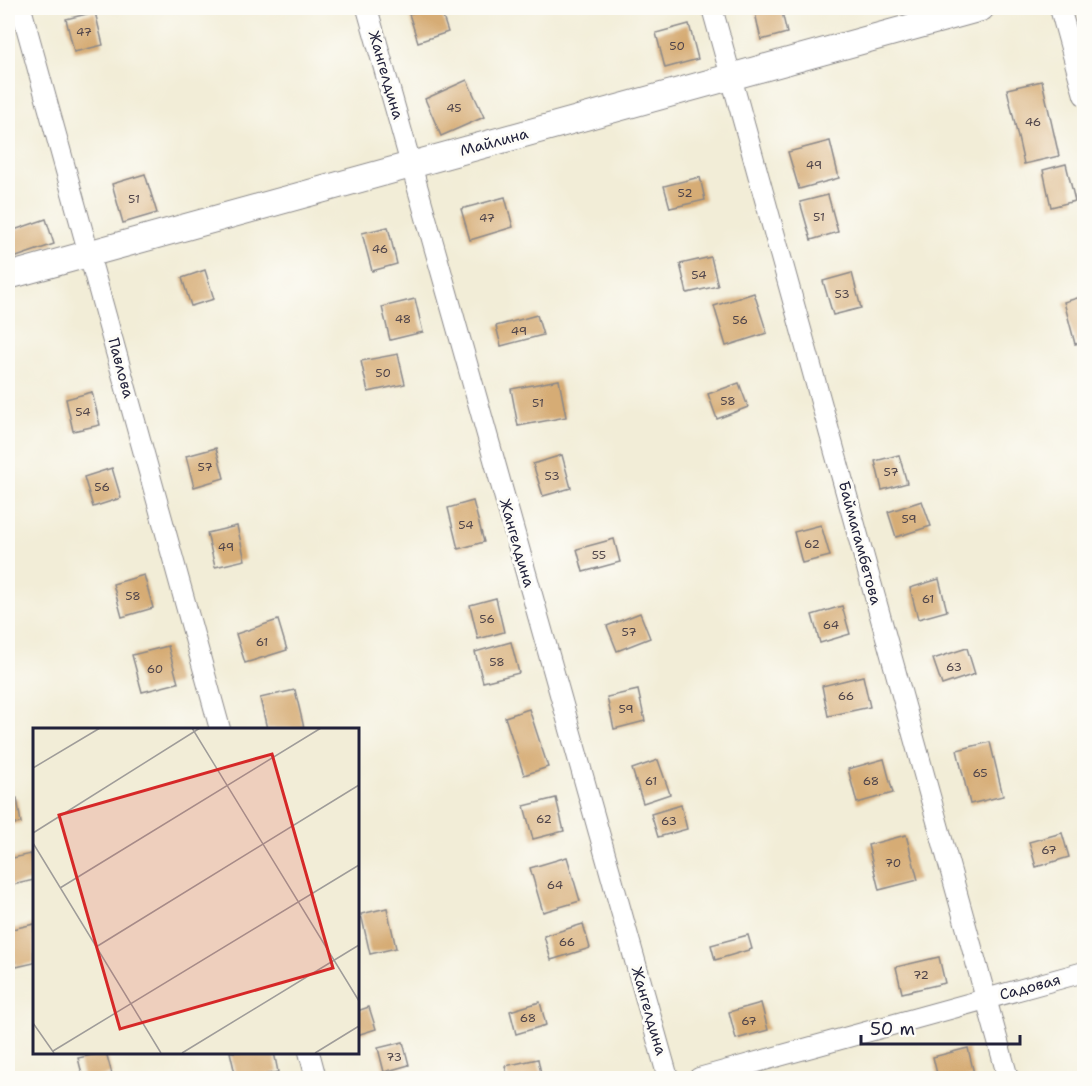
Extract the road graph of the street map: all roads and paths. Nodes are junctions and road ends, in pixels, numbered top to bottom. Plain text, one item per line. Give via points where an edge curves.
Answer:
1 (21, 8) edge
2 (367, 8) edge
3 (712, 8) edge
4 (981, 8) edge
5 (1060, 8) edge
6 (731, 76) junction
7 (1084, 95) edge
8 (411, 165) junction
9 (89, 253) junction
10 (8, 276) edge
11 (220, 728) edge
12 (1084, 972) edge
13 (986, 999) junction
14 (309, 1053) edge
15 (316, 1078) edge
16 (668, 1078) edge
17 (699, 1078) edge
18 (1008, 1078) edge

1 - 9 street, Павлова
2 - 8 street, Жангелдина
3 - 6 street, Баймагамбетова
4 - 6 street, Майлина
5 - 7 street
6 - 8 street, Майлина
6 - 13 street, Баймагамбетова
8 - 9 street, Майлина
8 - 16 street, Жангелдина
9 - 10 street, Майлина
9 - 11 street, Павлова
12 - 13 street, Садовая
13 - 17 street, Садовая
13 - 18 street, Баймагамбетова
14 - 15 street

